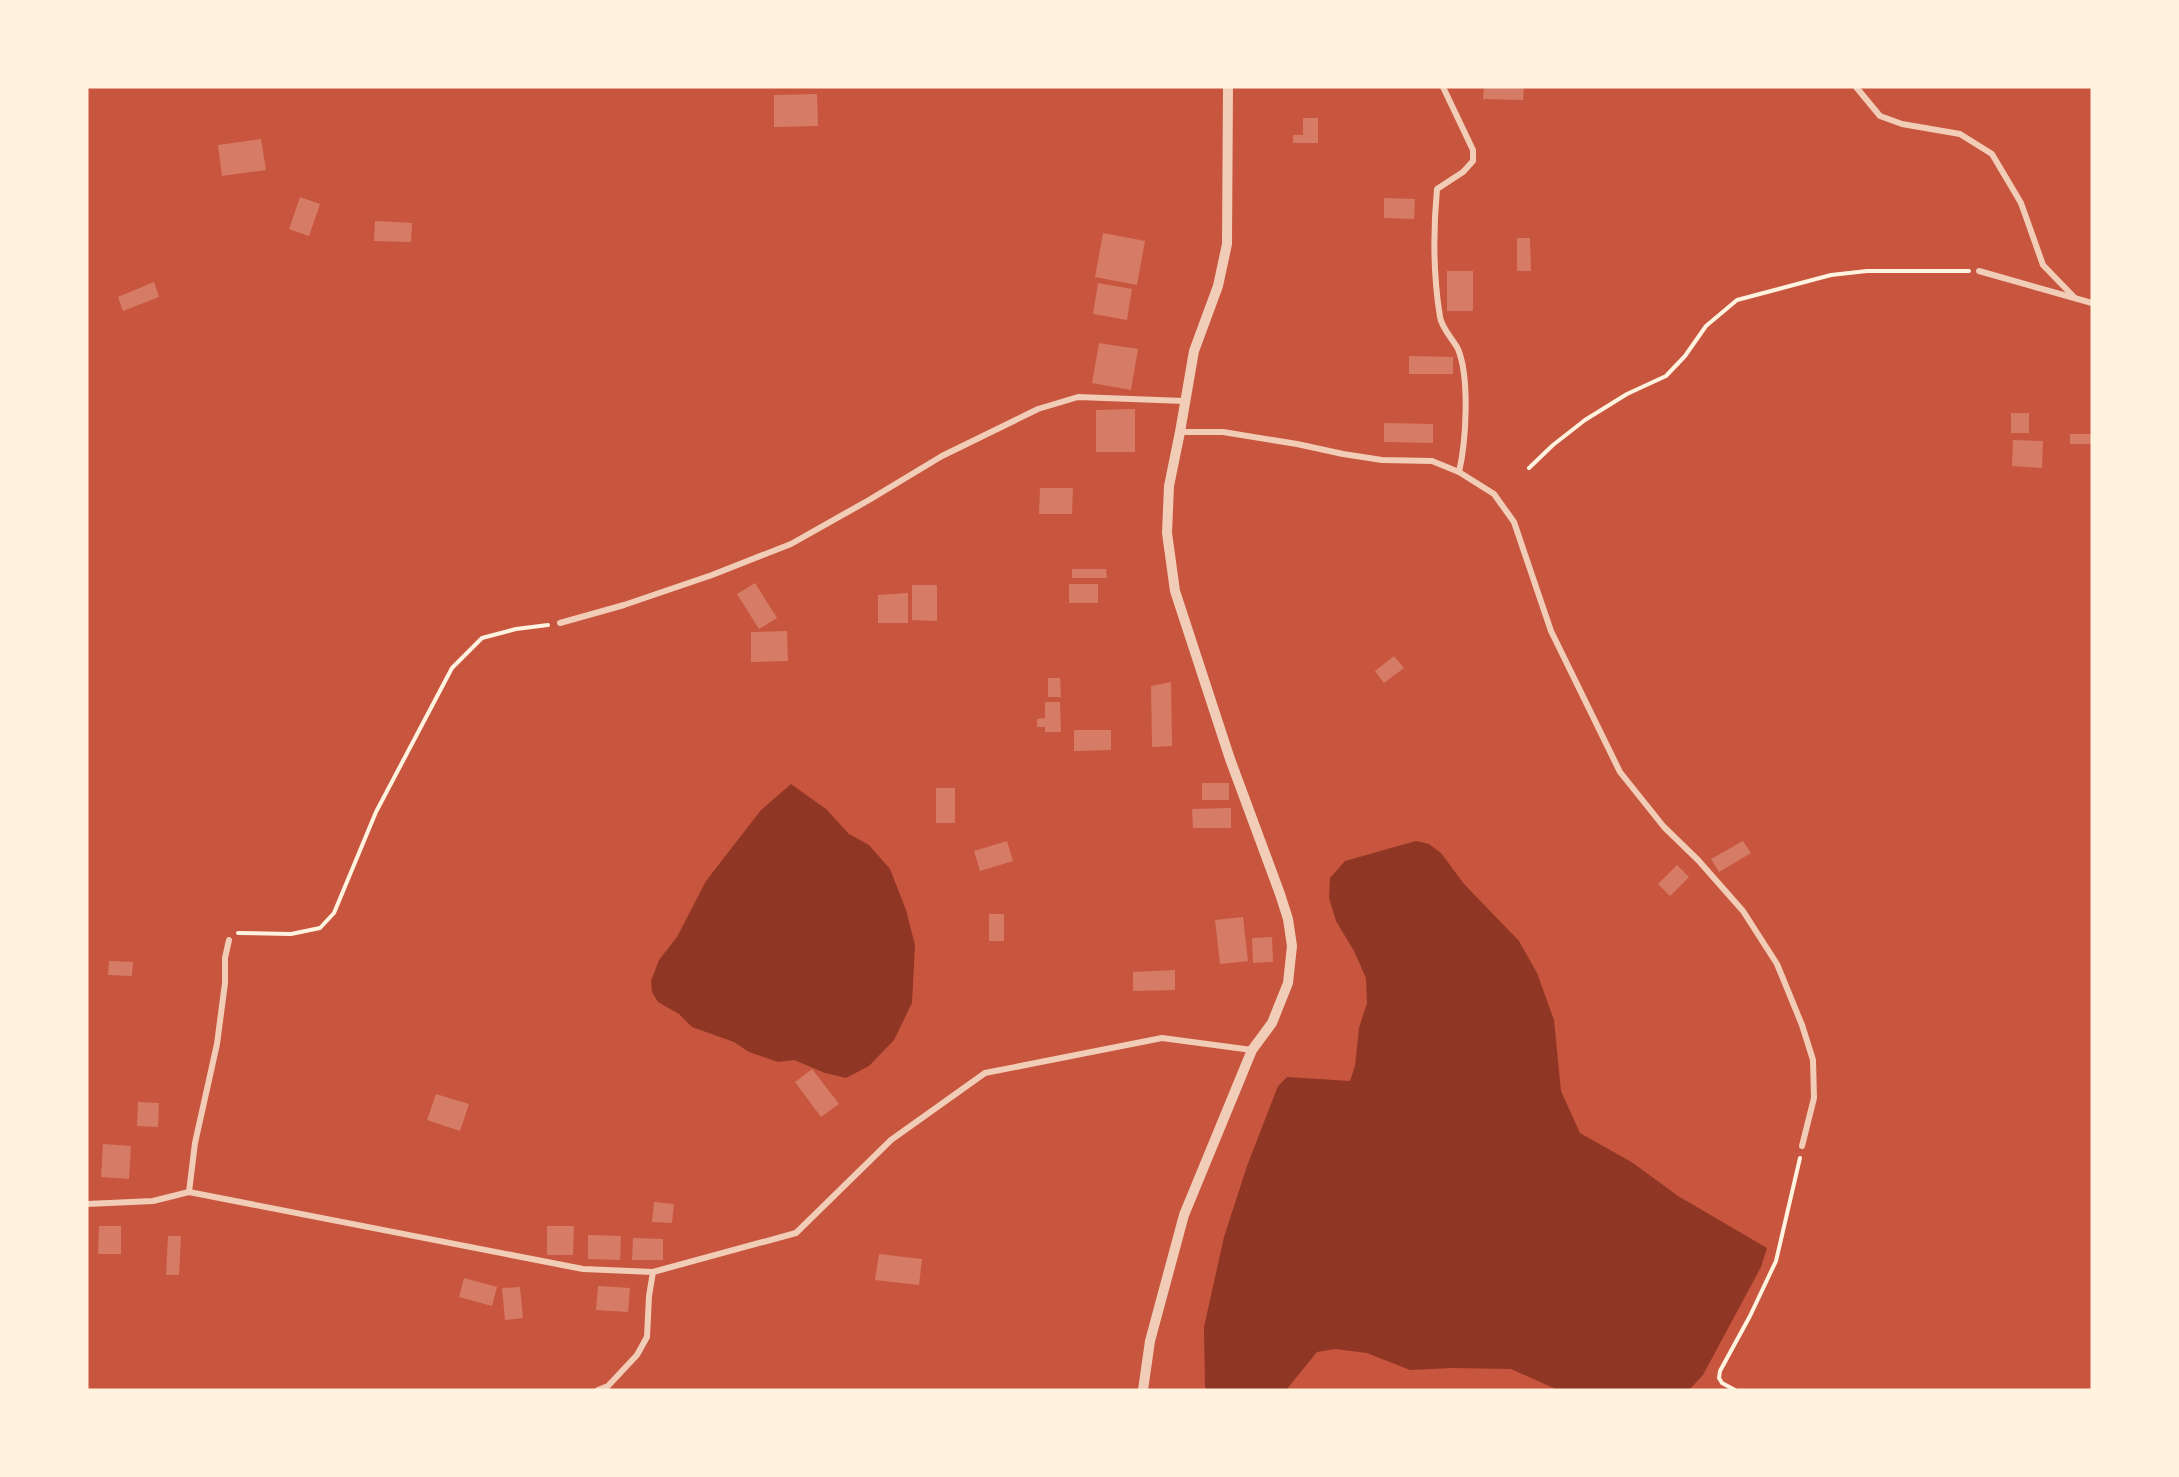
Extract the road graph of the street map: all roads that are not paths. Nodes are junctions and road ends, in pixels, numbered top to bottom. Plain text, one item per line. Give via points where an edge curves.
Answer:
1 (1228, 87) edge
2 (1443, 87) edge
3 (1856, 87) edge
4 (1979, 271) road end
5 (2074, 297) junction
6 (2092, 303) edge
7 (1184, 401) junction
8 (1180, 432) junction
9 (1459, 472) junction
10 (560, 623) road end
11 (229, 940) road end
12 (1252, 1050) junction
13 (1802, 1146) road end
14 (189, 1192) junction
15 (87, 1204) edge
16 (653, 1272) junction
17 (598, 1390) edge
18 (1143, 1390) edge

1 - 7 street via 1227,244 1218,286 1194,351
2 - 9 street via 1473,150 1473,161 1463,172 1437,189 1433,238 1440,321 1458,350 1466,393
3 - 5 street via 1880,116 1960,134 1992,154 2021,203 2043,265
4 - 5 street
5 - 6 street
7 - 8 street
7 - 10 street via 1078,397 1038,408 942,456 791,544 712,575
8 - 9 street via 1222,432 1382,460 1432,461
8 - 12 street via 1169,486 1167,533 1175,591 1230,759 1280,894 1292,946 1288,984 1272,1023
9 - 13 street via 1494,494 1514,522 1551,631 1620,772 1664,827 1743,911 1777,964 1813,1060 1814,1098
11 - 14 street via 217,1044 195,1143
12 - 16 street via 1162,1038 985,1073 891,1140 796,1233
12 - 18 street via 1184,1215 1150,1341
14 - 15 street via 153,1201
14 - 16 street via 583,1269
16 - 17 street via 647,1336 637,1355 608,1386

